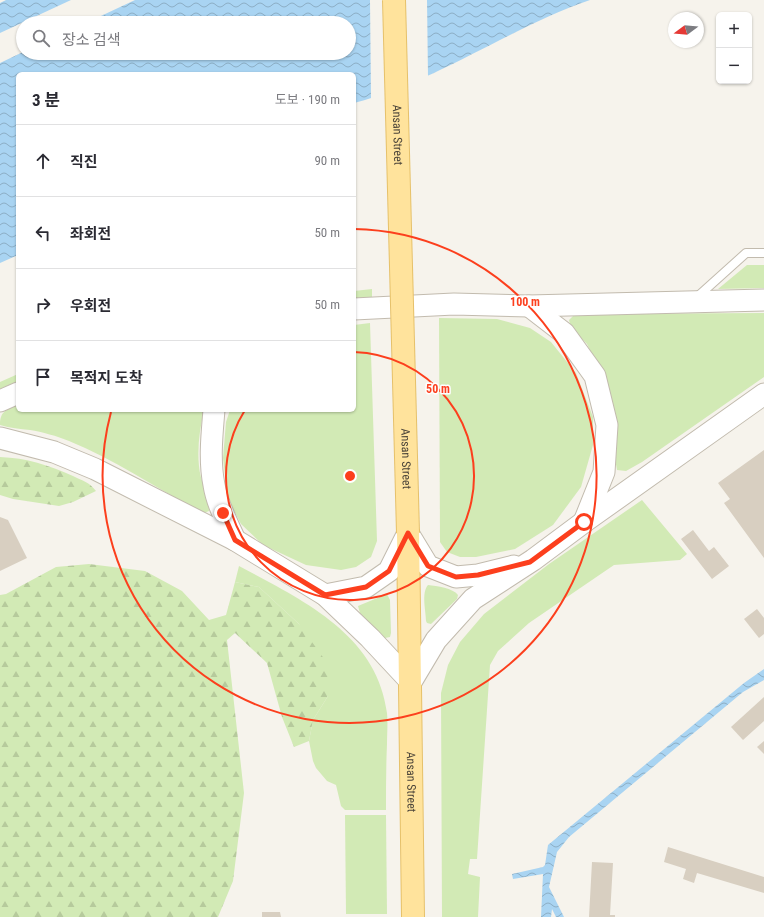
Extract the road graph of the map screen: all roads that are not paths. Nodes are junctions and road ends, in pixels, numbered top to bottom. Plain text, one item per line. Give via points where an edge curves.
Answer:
1 (394, 0) edge
2 (764, 253) edge
3 (764, 300) edge
4 (692, 301) junction
5 (529, 306) junction
6 (356, 309) edge
7 (16, 394) edge
8 (764, 394) edge
9 (0, 401) edge
10 (214, 412) edge
11 (0, 438) edge
12 (584, 522) junction
13 (408, 533) junction
14 (235, 540) junction
15 (530, 562) junction
16 (325, 595) junction
17 (411, 682) junction
18 (413, 917) edge

1 - 13 main road, Ansan Street, bridge
2 - 4 lane via 746,253
3 - 4 street
4 - 5 street
5 - 6 street via 454,304
5 - 12 street via 564,333 595,376 607,425 604,472
7 - 9 street
8 - 12 street
10 - 14 street via 211,446 214,485
11 - 14 street via 54,452 88,466
12 - 15 street
13 - 15 street via 428,566 456,577 478,575
13 - 16 street via 389,571 366,587
13 - 17 main road, Ansan Street
14 - 16 street
15 - 17 street via 473,599 436,640
16 - 17 street
17 - 18 main road, Ansan Street

